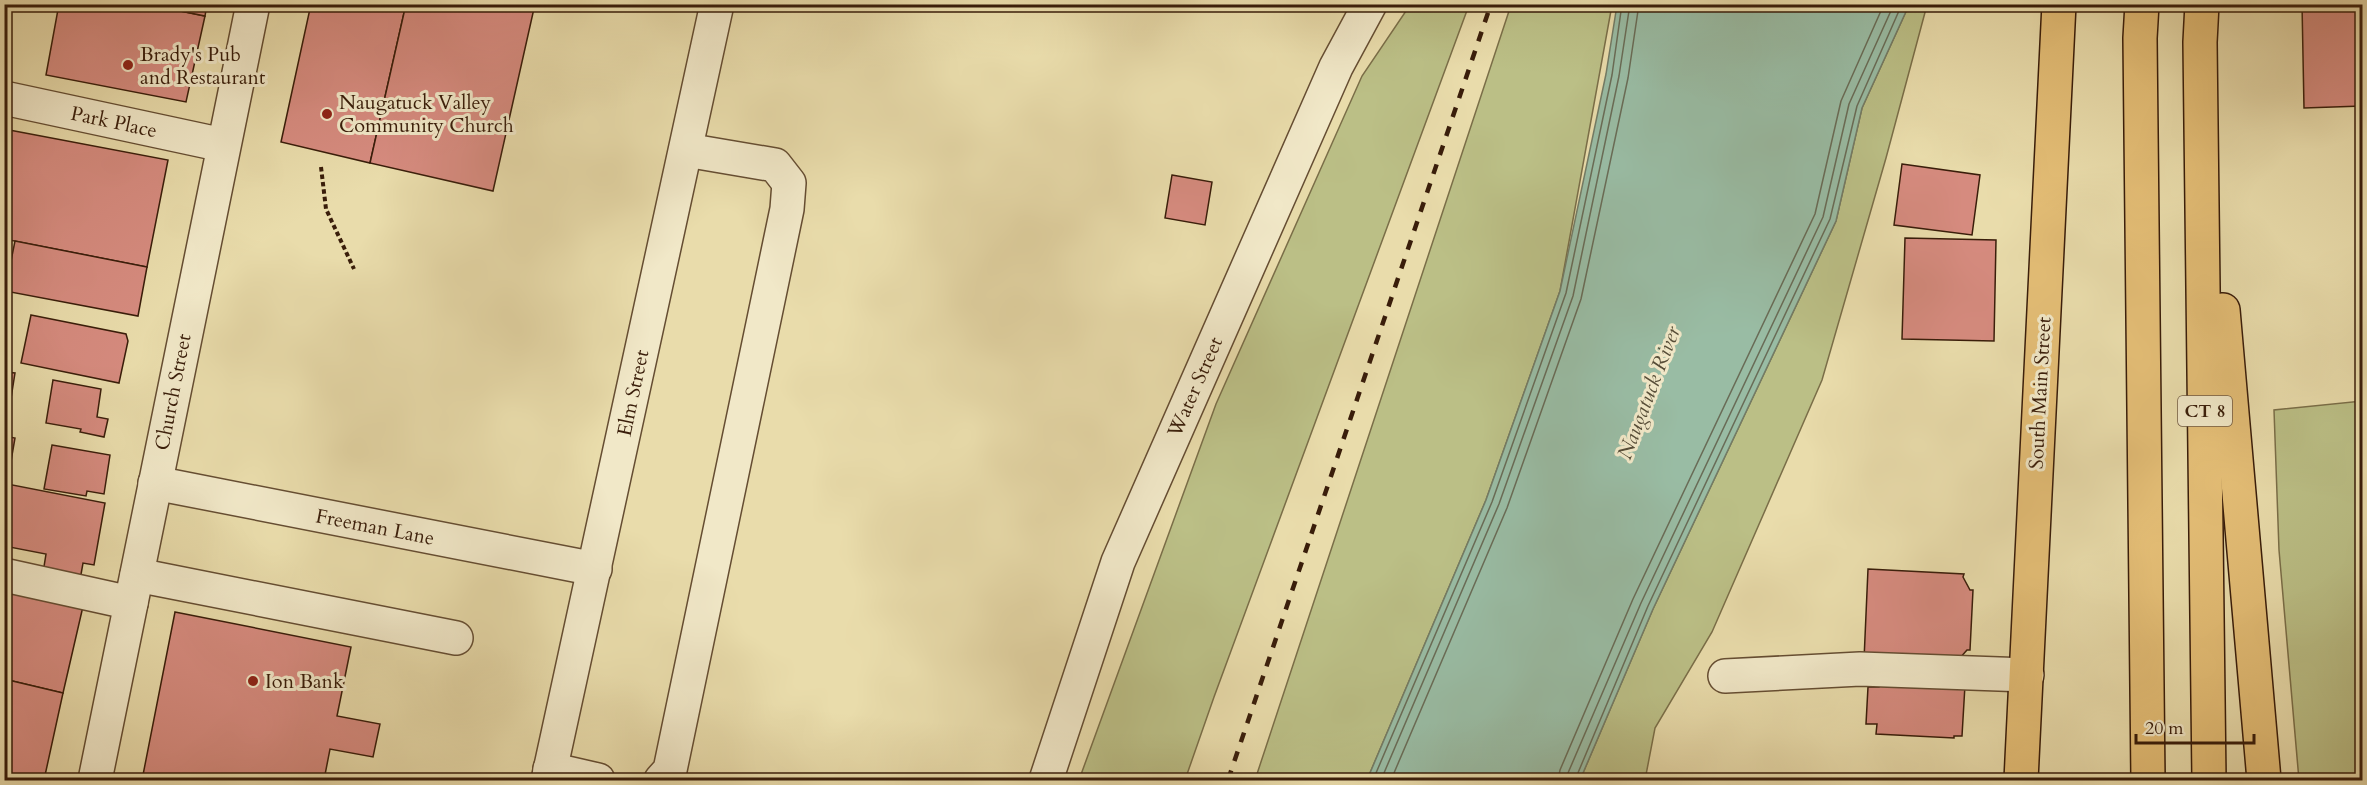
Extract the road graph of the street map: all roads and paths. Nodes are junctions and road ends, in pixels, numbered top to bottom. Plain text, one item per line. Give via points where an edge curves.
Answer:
1 (253, 4) edge
2 (717, 4) edge
3 (1370, 4) edge
4 (2059, 4) edge
5 (2142, 4) edge
6 (2202, 4) edge
7 (2200, 42) junction
8 (4, 98) edge
9 (223, 145) junction
10 (686, 150) junction
11 (321, 167) dead end
12 (354, 269) dead end
13 (155, 483) junction
14 (594, 569) junction
15 (4, 575) edge
16 (134, 589) junction
17 (456, 638) dead end
18 (2027, 675) junction
19 (1725, 676) dead end
20 (549, 775) edge
21 (95, 780) edge
22 (598, 780) edge
23 (661, 780) edge
24 (1046, 780) edge
25 (2021, 780) edge
26 (2148, 780) edge
27 (2209, 780) edge
28 (2264, 780) edge

1 - 9 street, Church Street
2 - 10 street, Elm Street
3 - 24 street, Water Street via 1336,68 1118,562
4 - 18 main road, South Main Street
5 - 26 main road
6 - 7 main road, CT 8
7 - 27 main road, CT 8
7 - 28 main road
8 - 9 street, Park Place
9 - 13 street, Church Street
10 - 14 street, Elm Street
10 - 23 street via 774,165 789,183 787,209 670,770
11 - 12 path via 326,210
13 - 14 street, Freeman Lane
13 - 16 street, Church Street
14 - 20 street, Elm Street
15 - 16 street
16 - 17 street
16 - 21 street, Church Street
18 - 19 street via 1860,669
18 - 25 main road, South Main Street
20 - 22 street

